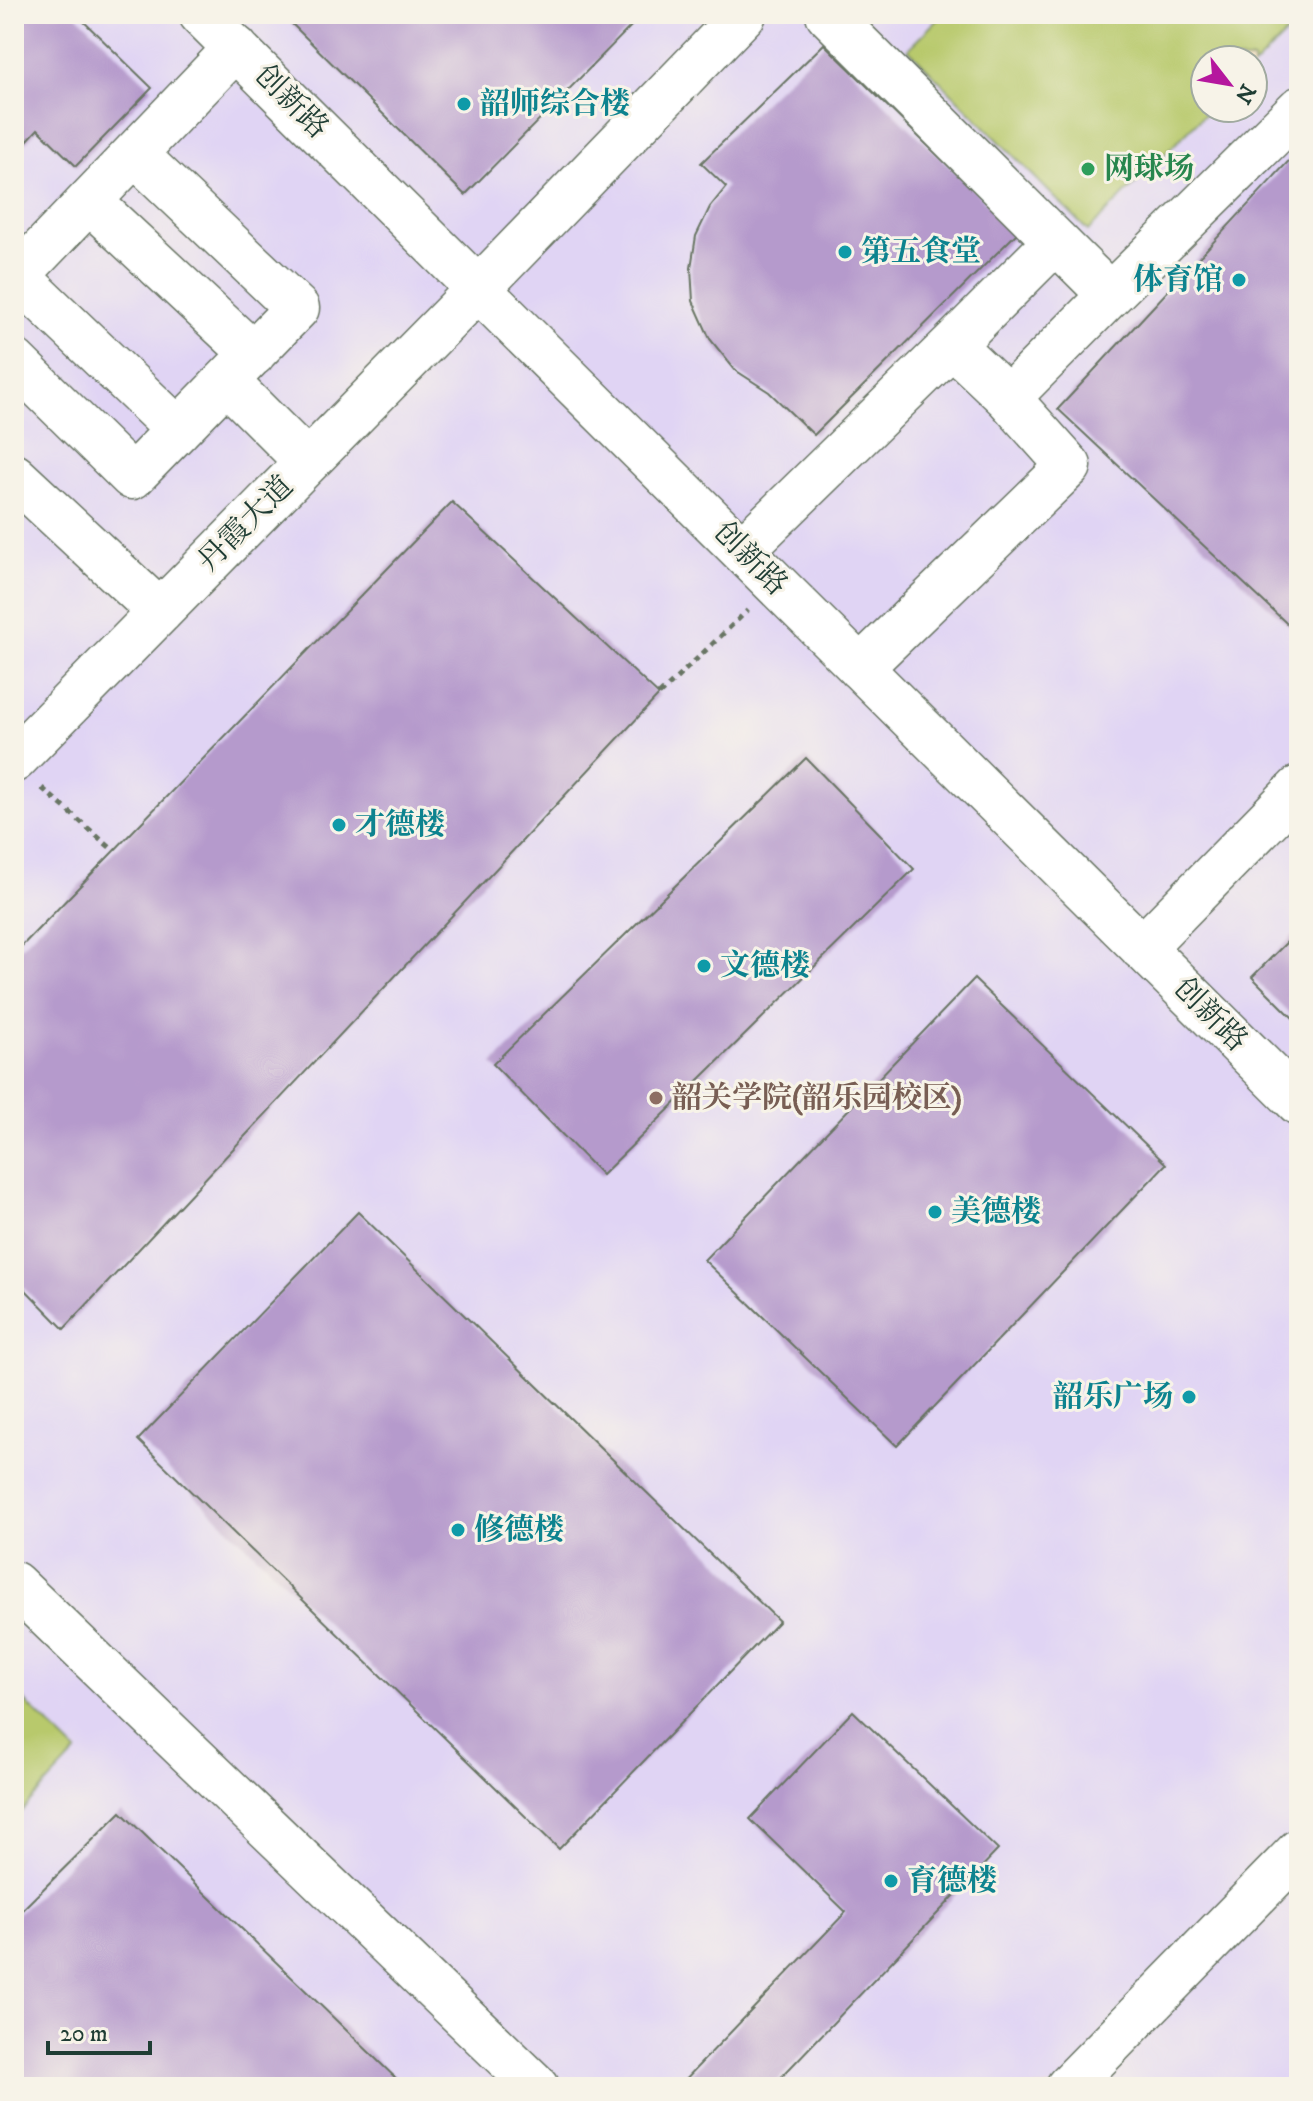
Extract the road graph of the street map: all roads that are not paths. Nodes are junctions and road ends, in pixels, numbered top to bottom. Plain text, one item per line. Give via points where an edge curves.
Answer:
1 (201, 14) edge
2 (744, 14) edge
3 (828, 14) edge
4 (236, 48) junction
5 (1299, 109) edge
6 (135, 154) junction
7 (89, 201) junction
8 (1056, 241) junction
9 (15, 278) edge
10 (479, 288) junction
11 (1110, 295) junction
12 (952, 345) junction
13 (14, 361) edge
14 (239, 367) junction
15 (1008, 398) junction
16 (178, 430) junction
17 (307, 462) junction
18 (14, 476) edge
19 (742, 550) junction
20 (160, 612) junction
21 (860, 668) junction
22 (25, 771) edge
23 (1299, 788) edge
24 (1142, 948) junction
25 (1299, 1103) edge
26 (14, 1584) edge
27 (1299, 1851) edge
28 (537, 2087) edge
29 (1068, 2087) edge

1 - 4 lane, 创新路
2 - 10 lane, 丹霞大道
3 - 8 lane
4 - 6 lane
4 - 10 lane, 创新路
5 - 11 lane
6 - 7 lane
6 - 14 lane via 297,308
7 - 9 lane
7 - 14 lane
8 - 11 lane
8 - 12 lane
9 - 16 lane
10 - 17 lane, 丹霞大道
10 - 19 lane, 创新路
11 - 15 lane
12 - 15 lane
12 - 19 lane
13 - 16 lane via 132,477
14 - 16 lane
14 - 17 lane
15 - 21 lane via 1069,466
17 - 20 lane, 丹霞大道
18 - 20 lane
19 - 21 lane, 创新路
20 - 22 lane, 丹霞大道
21 - 24 lane, 创新路
23 - 24 lane
24 - 25 lane, 创新路
26 - 28 lane
27 - 29 lane

